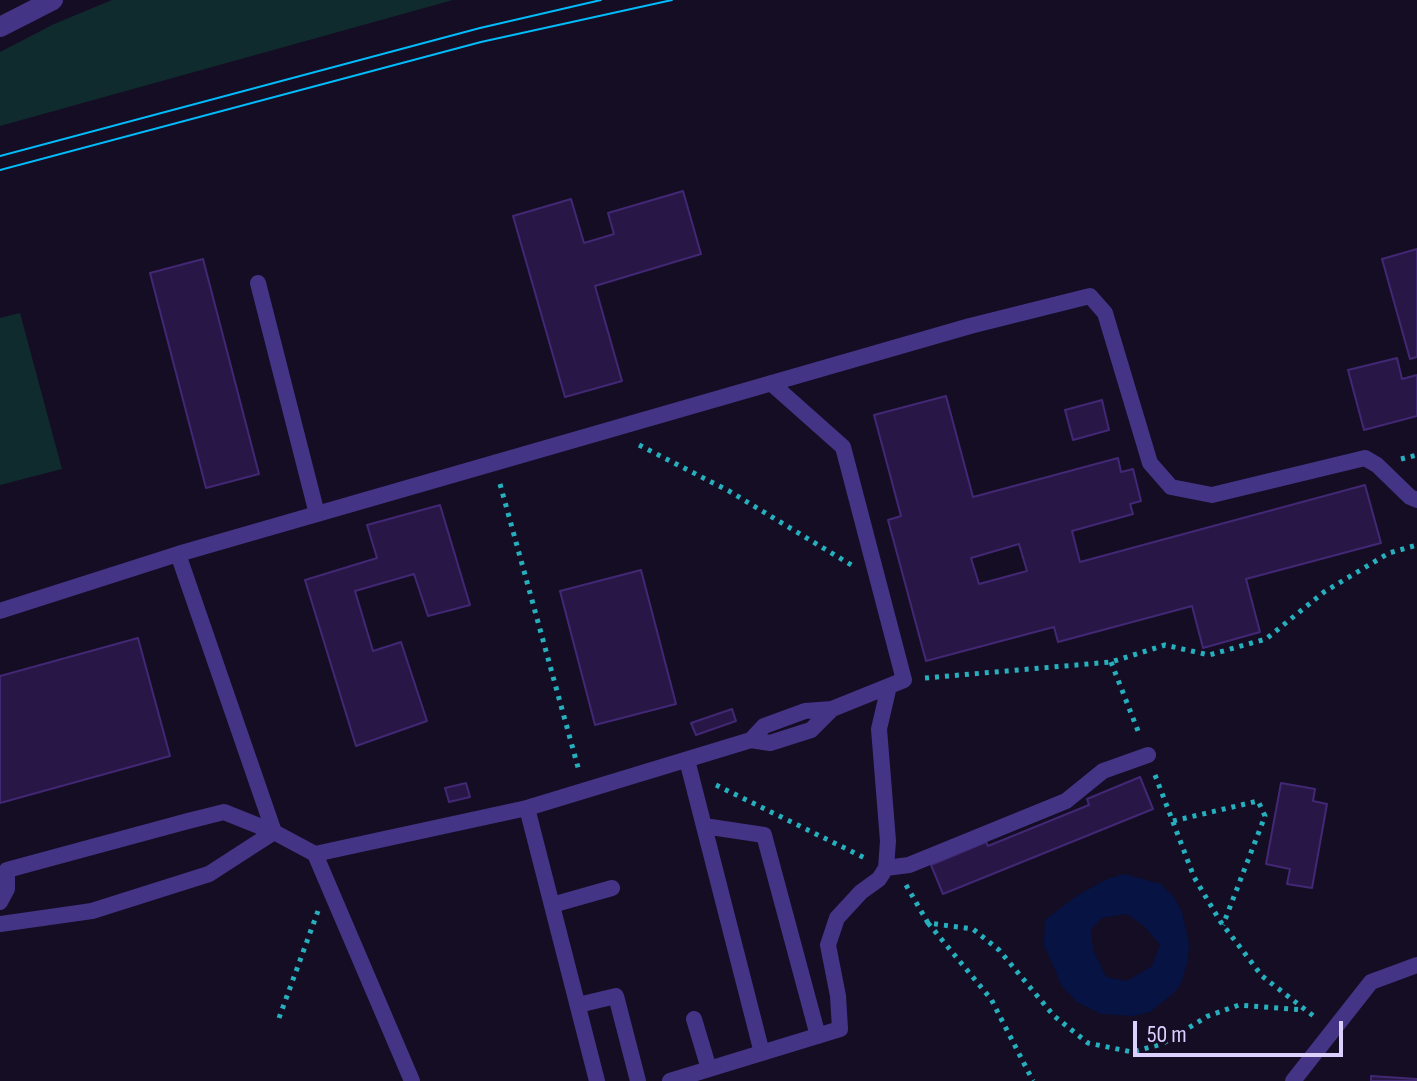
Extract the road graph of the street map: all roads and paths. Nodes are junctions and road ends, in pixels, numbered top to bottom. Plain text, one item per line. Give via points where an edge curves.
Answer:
1 (53, 0) edge
2 (0, 27) edge
3 (258, 283) dead end
4 (771, 383) junction
5 (609, 430) junction
6 (494, 463) junction
7 (1417, 500) edge
8 (317, 514) junction
9 (1417, 545) edge
10 (178, 554) junction
11 (878, 581) junction
12 (0, 611) edge
13 (1111, 662) junction
14 (896, 683) junction
15 (1148, 755) junction
16 (688, 766) junction
17 (584, 790) junction
18 (527, 808) junction
19 (1173, 821) junction
20 (704, 826) junction
21 (274, 832) junction
22 (315, 854) junction
23 (886, 868) junction
24 (612, 888) dead end
25 (330, 893) junction
26 (0, 902) edge
27 (552, 905) junction
28 (928, 923) junction
29 (0, 924) edge
30 (1223, 925) junction
31 (1415, 965) edge
32 (578, 1005) junction
33 (1303, 1010) junction
34 (279, 1018) dead end
35 (694, 1019) dead end
36 (1334, 1030) junction
37 (818, 1036) junction
38 (762, 1053) junction
39 (709, 1069) junction
40 (412, 1081) edge
41 (597, 1081) edge
42 (638, 1081) edge
43 (670, 1081) edge
44 (1033, 1081) edge
45 (1293, 1081) edge

1 - 2 street
3 - 8 lane
4 - 5 lane
4 - 7 lane via 1090,296 1105,313 1150,463 1171,487 1212,495 1365,458
4 - 11 lane via 843,447
5 - 6 lane
5 - 11 path via 729,491
6 - 8 lane
6 - 17 path
8 - 10 lane
9 - 13 path via 1389,553 1324,592 1266,639 1209,655 1165,645
10 - 12 lane
10 - 21 lane
11 - 14 lane
13 - 14 path
13 - 15 path
14 - 16 lane via 832,709 805,711 764,726 751,740
14 - 23 lane via 879,729
15 - 19 path
15 - 23 lane via 1103,771 1066,801 909,865
16 - 17 lane
16 - 20 lane
16 - 23 path
17 - 18 lane
18 - 22 lane
18 - 27 lane
19 - 30 path via 1194,877
19 - 30 path via 1258,801 1265,816
20 - 37 lane via 764,835
20 - 38 lane
21 - 22 lane
21 - 26 lane via 224,812 188,821 7,870 7,889
21 - 29 lane via 209,874 92,911
22 - 25 lane
23 - 28 path via 902,879
23 - 37 lane via 837,918 828,945 840,1029
24 - 27 lane
25 - 34 path via 315,916
25 - 40 lane
27 - 32 lane
28 - 33 path via 973,929 999,950 1054,1016 1088,1043 1132,1052 1162,1044 1208,1016 1239,1005
28 - 44 path via 991,999
30 - 33 path via 1262,976
31 - 36 lane via 1371,982
32 - 41 lane
32 - 42 lane via 616,996
33 - 36 path
35 - 39 lane
36 - 45 lane
37 - 38 lane
38 - 39 lane
39 - 43 lane

